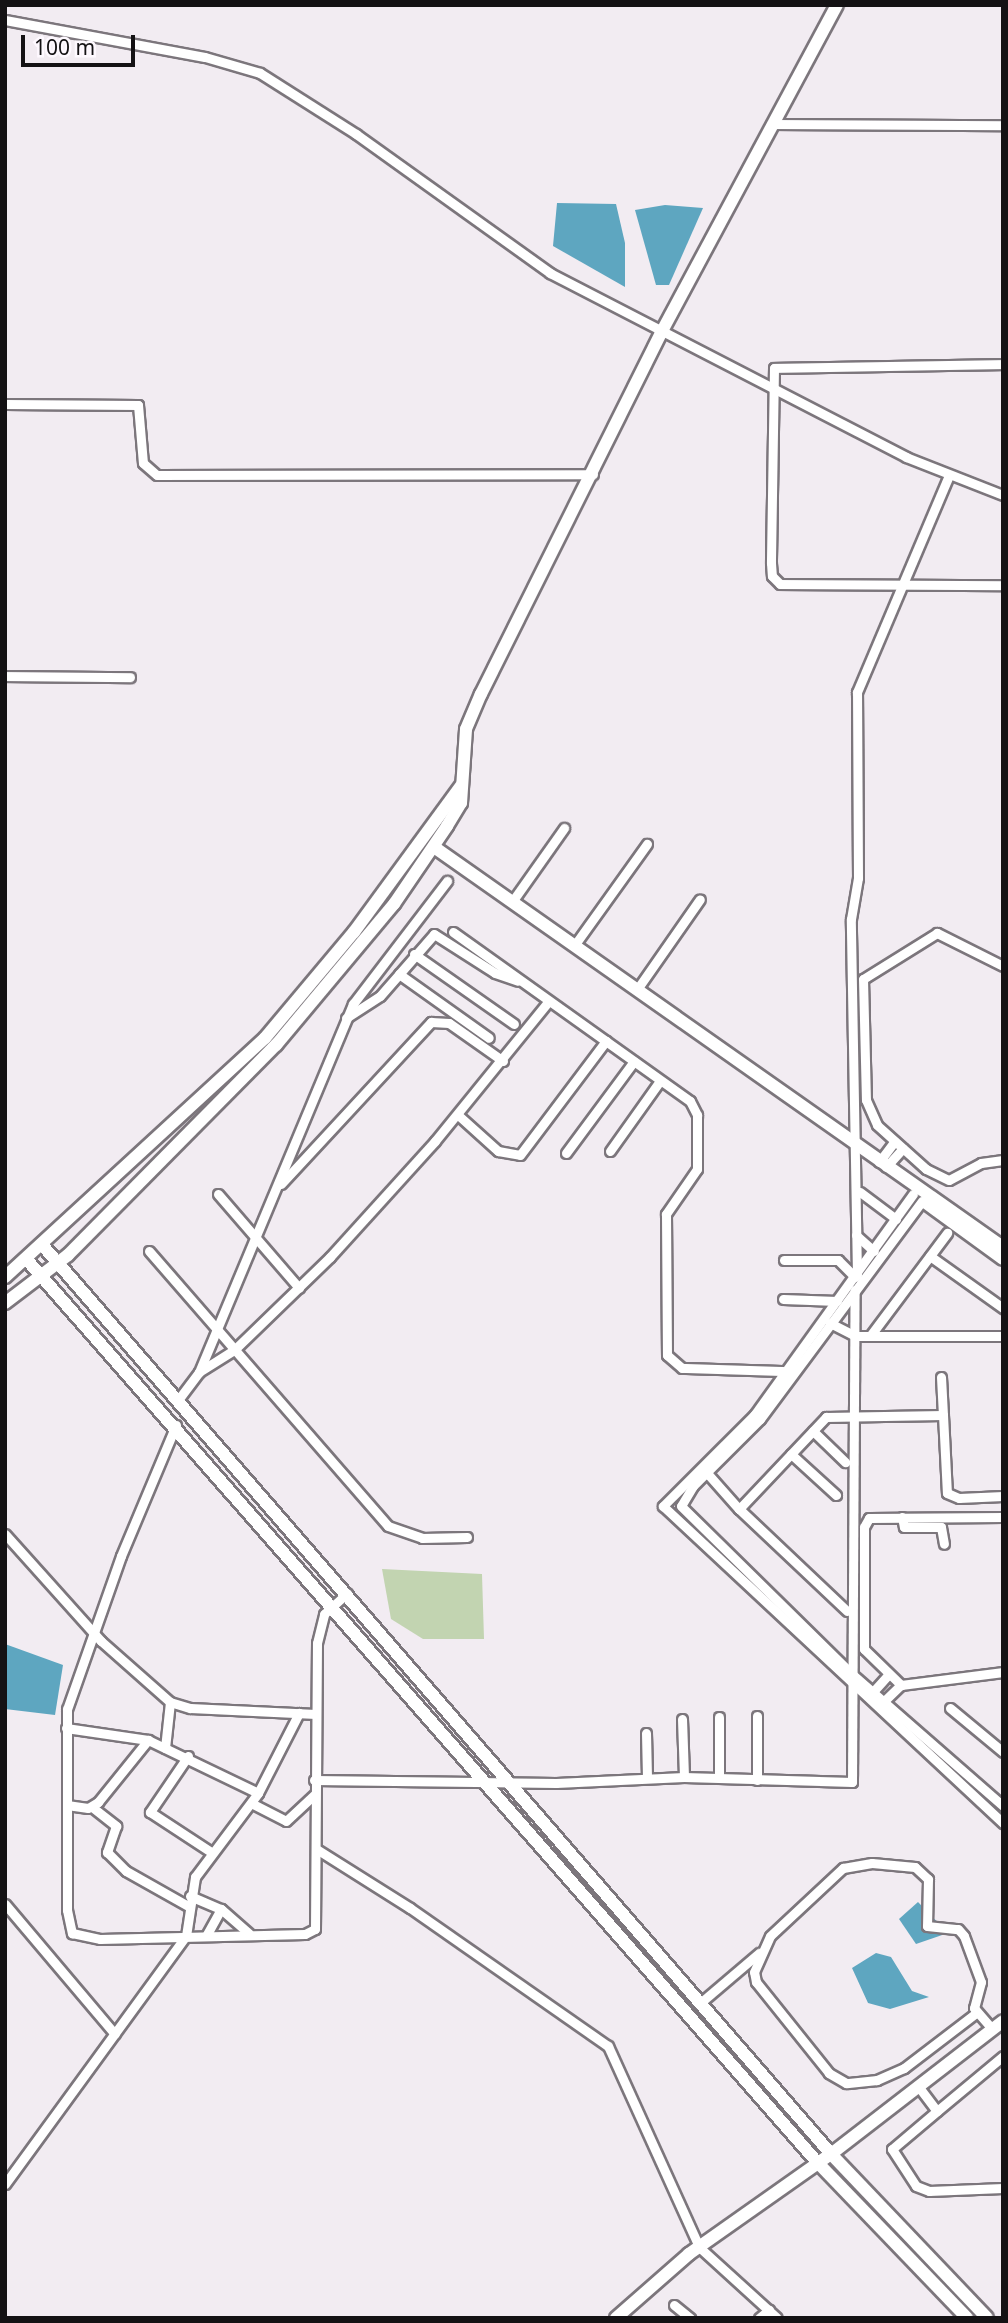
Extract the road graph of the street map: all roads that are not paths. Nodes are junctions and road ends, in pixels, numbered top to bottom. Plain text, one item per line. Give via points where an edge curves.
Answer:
1 (837, 5) edge
2 (5, 20) edge
3 (776, 124) junction
4 (1003, 125) edge
5 (661, 332) junction
6 (1003, 364) edge
7 (772, 390) junction
8 (5, 404) edge
9 (595, 474) junction
10 (948, 478) junction
11 (1003, 495) edge
12 (1003, 585) edge
13 (902, 586) junction
14 (5, 676) edge
15 (131, 677) dead end
16 (461, 786) junction
17 (564, 828) dead end
18 (647, 844) dead end
19 (434, 847) junction
20 (473, 874) junction
21 (447, 881) dead end
22 (514, 899) junction
23 (700, 899) dead end
24 (453, 932) dead end
25 (576, 943) junction
26 (414, 954) junction
27 (1003, 966) edge
28 (398, 974) junction
29 (523, 982) junction
30 (638, 988) junction
31 (548, 1002) junction
32 (346, 1018) junction
33 (514, 1024) dead end
34 (489, 1038) dead end
35 (606, 1041) junction
36 (503, 1061) junction
37 (634, 1061) junction
38 (660, 1081) junction
39 (458, 1115) junction
40 (899, 1144) junction
41 (853, 1146) junction
42 (610, 1151) dead end
43 (566, 1153) dead end
44 (1003, 1160) edge
45 (883, 1165) junction
46 (281, 1184) junction
47 (860, 1192) dead end
48 (218, 1194) dead end
49 (918, 1198) junction
50 (896, 1219) junction
51 (947, 1233) dead end
52 (254, 1235) junction
53 (856, 1235) junction
54 (44, 1247) junction
55 (1003, 1247) edge
56 (149, 1251) dead end
57 (874, 1251) junction
58 (930, 1256) junction
59 (1003, 1259) edge
60 (28, 1261) junction
61 (784, 1261) dead end
62 (58, 1263) junction
63 (42, 1275) junction
64 (856, 1276) junction
65 (5, 1277) edge
66 (299, 1288) junction
67 (855, 1290) junction
68 (783, 1299) dead end
69 (838, 1301) junction
70 (5, 1303) edge
71 (1003, 1308) edge
72 (830, 1323) junction
73 (215, 1332) junction
74 (855, 1336) junction
75 (870, 1336) junction
76 (1003, 1336) edge
77 (234, 1350) junction
78 (785, 1371) junction
79 (200, 1372) junction
80 (941, 1377) dead end
81 (178, 1400) junction
82 (855, 1414) junction
83 (943, 1415) junction
84 (176, 1425) junction
85 (813, 1431) junction
86 (791, 1454) junction
87 (845, 1462) dead end
88 (707, 1473) junction
89 (836, 1496) dead end
90 (1003, 1496) edge
91 (739, 1509) junction
92 (902, 1517) junction
93 (1003, 1517) edge
94 (5, 1534) edge
95 (467, 1536) dead end
96 (944, 1544) dead end
97 (346, 1593) junction
98 (332, 1603) junction
99 (847, 1611) dead end
100 (93, 1630) junction
101 (1003, 1672) edge
102 (853, 1675) junction
103 (888, 1675) junction
104 (901, 1685) junction
105 (853, 1686) junction
106 (871, 1695) junction
107 (170, 1702) junction
108 (881, 1704) junction
109 (950, 1708) dead end
110 (299, 1713) junction
111 (316, 1714) junction
112 (757, 1716) dead end
113 (719, 1717) dead end
114 (682, 1719) dead end
115 (66, 1728) junction
116 (646, 1733) dead end
117 (148, 1740) junction
118 (165, 1748) junction
119 (1003, 1752) edge
120 (188, 1756) junction
121 (684, 1777) junction
122 (719, 1777) junction
123 (647, 1778) junction
124 (314, 1780) junction
125 (484, 1780) junction
126 (502, 1780) junction
127 (757, 1780) junction
128 (258, 1793) junction
129 (315, 1794) junction
130 (251, 1802) junction
131 (67, 1805) junction
132 (1003, 1806) edge
133 (92, 1807) junction
134 (1003, 1823) edge
135 (318, 1850) junction
136 (211, 1852) junction
137 (190, 1896) junction
138 (5, 1904) edge
139 (188, 1906) junction
140 (221, 1909) junction
141 (249, 1933) junction
142 (186, 1936) junction
143 (206, 1936) junction
144 (761, 1951) junction
145 (699, 2004) junction
146 (976, 2013) junction
147 (1003, 2021) edge
148 (992, 2029) junction
149 (115, 2034) junction
150 (1003, 2056) edge
151 (918, 2086) junction
152 (937, 2111) junction
153 (831, 2154) junction
154 (818, 2162) junction
155 (5, 2184) edge
156 (1003, 2188) edge
157 (699, 2247) junction
158 (674, 2305) dead end
159 (769, 2310) junction
160 (616, 2318) edge
161 (690, 2318) edge
162 (759, 2318) edge
163 (777, 2318) edge
164 (967, 2318) edge
165 (987, 2318) edge

1 - 3 main road
2 - 5 street via 205,57 260,73 356,134 550,273
3 - 4 street
3 - 5 main road
5 - 7 street
5 - 9 main road
6 - 7 street via 779,366 772,370
7 - 10 street
7 - 13 street via 775,582
8 - 9 street via 138,405 143,463 157,475
9 - 16 main road via 470,717
10 - 11 street
10 - 13 street
12 - 13 street
13 - 41 street via 857,692 858,878 851,919
14 - 15 street
16 - 19 main road via 458,809
16 - 54 main road via 354,932 265,1038
17 - 22 street
18 - 25 street
19 - 20 main road
19 - 62 main road via 334,979 276,1045
20 - 22 main road
20 - 41 main road via 478,883
21 - 32 street via 364,986
22 - 25 main road
23 - 30 street
24 - 29 street
25 - 30 main road
26 - 28 street
26 - 29 street via 428,937 439,934 495,974
26 - 33 street
27 - 40 street via 937,933 863,979 866,1100 877,1125
28 - 32 street via 366,1010
28 - 34 street
29 - 31 street
30 - 41 main road
31 - 35 street
31 - 36 street
32 - 46 street
35 - 37 street
35 - 39 street via 520,1155 498,1151
36 - 39 street
36 - 46 street via 449,1023 431,1023
37 - 38 street
37 - 43 street
38 - 42 street
38 - 78 street via 695,1109 698,1132 696,1176 666,1214 667,1355 682,1368
39 - 66 street
40 - 44 street via 926,1169 949,1180 981,1163
40 - 45 street
41 - 45 main road
41 - 49 main road
41 - 53 street
45 - 55 main road
46 - 52 street
47 - 50 street
48 - 52 street
49 - 50 street
49 - 59 main road
49 - 67 street
50 - 57 street
51 - 58 street
52 - 66 street
52 - 73 street
53 - 57 street
53 - 64 street
54 - 60 main road
54 - 62 main road
56 - 73 street
57 - 64 street
58 - 71 street
58 - 75 street
60 - 63 main road
60 - 65 main road
61 - 64 street via 838,1260
62 - 63 main road
62 - 81 main road
63 - 70 main road
63 - 84 main road
64 - 69 street
66 - 77 street
67 - 72 street
67 - 74 street
68 - 69 street
69 - 78 street
72 - 74 street
72 - 88 street via 760,1419
73 - 77 street
73 - 79 street
74 - 75 street
74 - 82 street
75 - 76 street
77 - 79 street
77 - 95 street via 388,1526 422,1538
78 - 105 street via 746,1424 664,1501 664,1510
79 - 81 street
80 - 83 street
81 - 97 main road
82 - 83 street
82 - 85 street via 830,1415
82 - 102 street
83 - 90 street via 947,1493 959,1498
84 - 98 main road
84 - 100 street
85 - 86 street
85 - 87 street
86 - 89 street
86 - 91 street
88 - 91 street
88 - 102 street via 687,1492 682,1509
91 - 99 street
92 - 93 street
92 - 96 street via 904,1527 941,1527
92 - 103 street via 874,1516 864,1527 864,1649
94 - 100 street
97 - 98 street
97 - 126 main road
98 - 111 street via 320,1625
98 - 125 main road
100 - 107 street
100 - 115 street via 70,1696
101 - 104 street
102 - 105 street
102 - 106 street
103 - 104 street
103 - 106 street
104 - 108 street
105 - 106 street
105 - 127 street via 852,1782
106 - 108 street
107 - 110 street via 190,1708
107 - 118 street
108 - 132 street
108 - 134 street
109 - 119 street
110 - 111 street
110 - 128 street
111 - 124 street
112 - 127 street
113 - 122 street
114 - 121 street
115 - 117 street
115 - 131 street
116 - 123 street
117 - 118 street
117 - 133 street
118 - 120 street
120 - 128 street
120 - 136 street via 150,1812
121 - 122 street
121 - 123 street
122 - 127 street
123 - 126 street
124 - 125 street
124 - 129 street
125 - 126 street
125 - 154 main road
126 - 145 main road
128 - 130 street
129 - 130 street via 286,1821
129 - 135 street
130 - 136 street
131 - 133 street
131 - 142 street via 67,1910 72,1933 84,1938
133 - 139 street via 116,1826 107,1852 126,1871
135 - 141 street via 315,1929 306,1934
135 - 157 street via 608,2046
136 - 137 street
137 - 139 street
137 - 140 street
138 - 149 street
139 - 142 street
140 - 141 street
140 - 143 street
141 - 143 street
142 - 143 street
142 - 149 street
144 - 145 street
144 - 146 street via 756,1982 829,2073 846,2083 888,2076
144 - 146 street via 843,1868 872,1863 915,1867 928,1879 927,1926 958,1929 964,1936 981,1982
145 - 153 main road
146 - 148 street
147 - 148 main road
148 - 151 main road
149 - 155 street
150 - 152 street
151 - 152 street
151 - 153 main road
152 - 156 street via 893,2144 894,2155 916,2186 929,2191
153 - 154 main road
153 - 165 main road
154 - 157 main road
154 - 164 main road
157 - 159 street
157 - 160 main road
158 - 161 street
159 - 162 street
159 - 163 street

